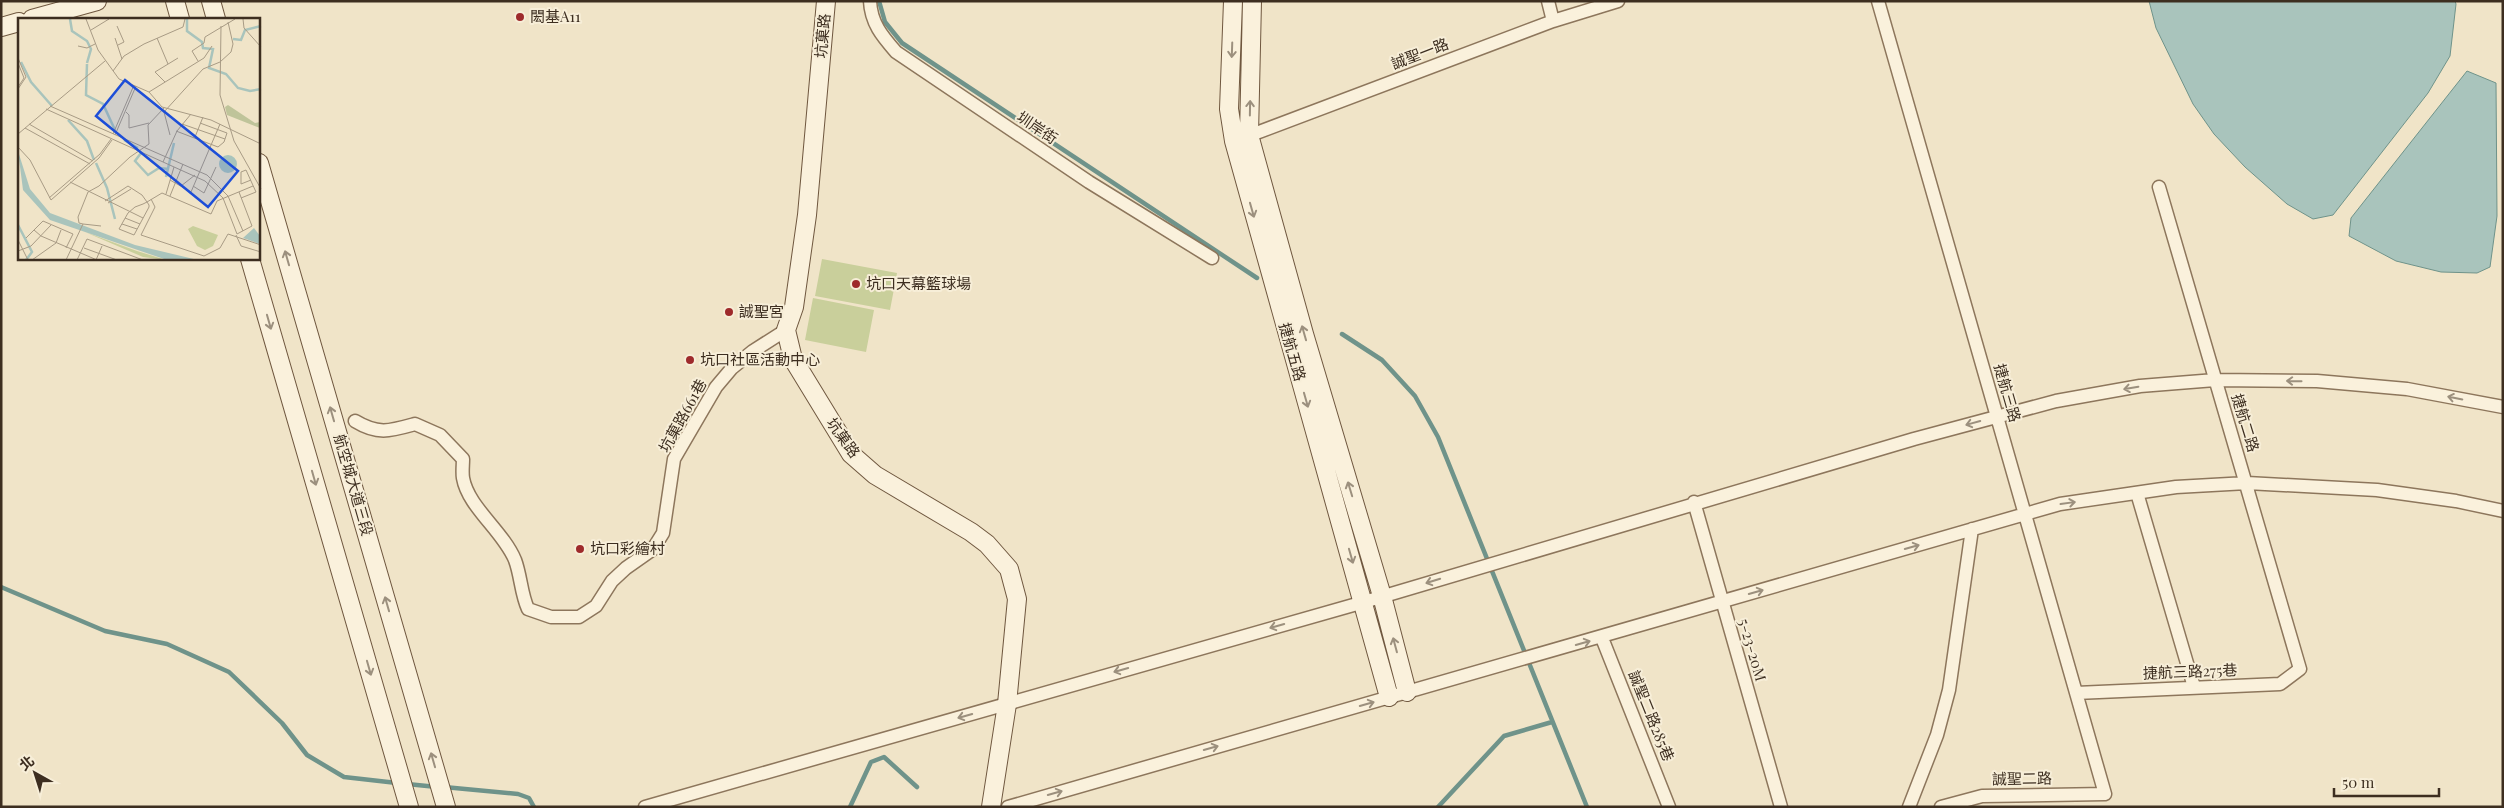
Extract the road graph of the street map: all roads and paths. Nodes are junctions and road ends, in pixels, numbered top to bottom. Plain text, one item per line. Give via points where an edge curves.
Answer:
1 (97, 1) edge
2 (175, 1) edge
3 (211, 1) edge
4 (826, 1) edge
5 (870, 1) edge
6 (1234, 1) edge
7 (1252, 1) edge
8 (1548, 1) edge
9 (1618, 1) edge
10 (1878, 1) edge
11 (36, 18) edge
12 (180, 18) edge
13 (216, 18) edge
14 (18, 22) edge
15 (1553, 22) junction
16 (1, 27) edge
17 (1241, 138) junction
18 (260, 167) edge
19 (2160, 187) dead end
20 (1212, 258) dead end
21 (250, 260) edge
22 (786, 330) junction
23 (2215, 380) junction
24 (2503, 407) edge
25 (1996, 416) junction
26 (355, 421) dead end
27 (2247, 483) junction
28 (2137, 493) junction
29 (1694, 502) junction
30 (2503, 511) edge
31 (2025, 514) junction
32 (1972, 529) junction
33 (1382, 596) junction
34 (1364, 602) junction
35 (1722, 602) junction
36 (1602, 638) junction
37 (2300, 669) joint
38 (2194, 688) junction
39 (1408, 692) junction
40 (2076, 693) junction
41 (1389, 697) junction
42 (1007, 704) junction
43 (2105, 794) joint
44 (409, 807) edge
45 (446, 807) edge
46 (645, 807) edge
47 (991, 807) edge
48 (1008, 807) edge
49 (1669, 807) edge
50 (1780, 807) edge
51 (1909, 807) edge
52 (1941, 807) edge

1 - 11 street
2 - 12 street
3 - 13 street
4 - 22 street, 坑菓路 via 807,215 794,307
5 - 20 street, 圳岸街 via 876,28 896,52 1089,182
6 -> 17 street, 捷航五路 via 1229,109
17 -> 7 street, 捷航五路
8 - 15 street
9 - 15 street, 誠聖一路
10 - 25 street, 捷航三路
14 - 16 street
15 - 17 street, 誠聖一路
33 -> 17 street, 捷航五路 via 1304,334
17 -> 34 street, 捷航五路
45 -> 18 street, 航空城大道三段
19 - 23 street, 捷航二路
21 -> 44 street
22 - 26 street, 坑菓路661巷 via 732,368 716,387 674,459 663,533 653,549 612,581 596,606 579,617 551,617 528,609 515,561 493,524 469,495 463,479 463,459 440,435 415,424 392,431 371,431
22 - 42 street, 坑菓路 via 793,359 851,454 875,474 972,532 1009,570 1017,599
24 -> 23 street via 2408,389 2317,381
23 -> 25 street via 2140,386
23 - 27 street, 捷航二路
25 -> 29 street
25 - 31 street, 捷航三路
27 - 28 street
27 - 30 street via 2377,490
27 - 37 street, 捷航二路
31 -> 28 street via 2060,504
28 - 38 street
29 -> 33 street
29 - 35 street, 5-23-20M
31 - 32 street
31 - 40 street, 捷航三路
35 -> 32 street
32 - 51 street via 1949,690 1937,736
33 - 34 street
39 -> 33 street, 捷航五路
34 - 41 street, 捷航五路
34 -> 42 street
35 - 36 street
35 - 50 street, 5-23-20M
39 -> 36 street
36 - 49 street, 誠聖二路285巷
37 - 38 street, 捷航三路275巷 via 2280,684
38 - 40 street, 捷航三路275巷
39 - 41 street
40 - 43 street, 捷航三路
48 -> 41 street
42 -> 46 street
42 - 47 street, 坑菓路
43 - 52 street, 誠聖二路 via 1982,796

